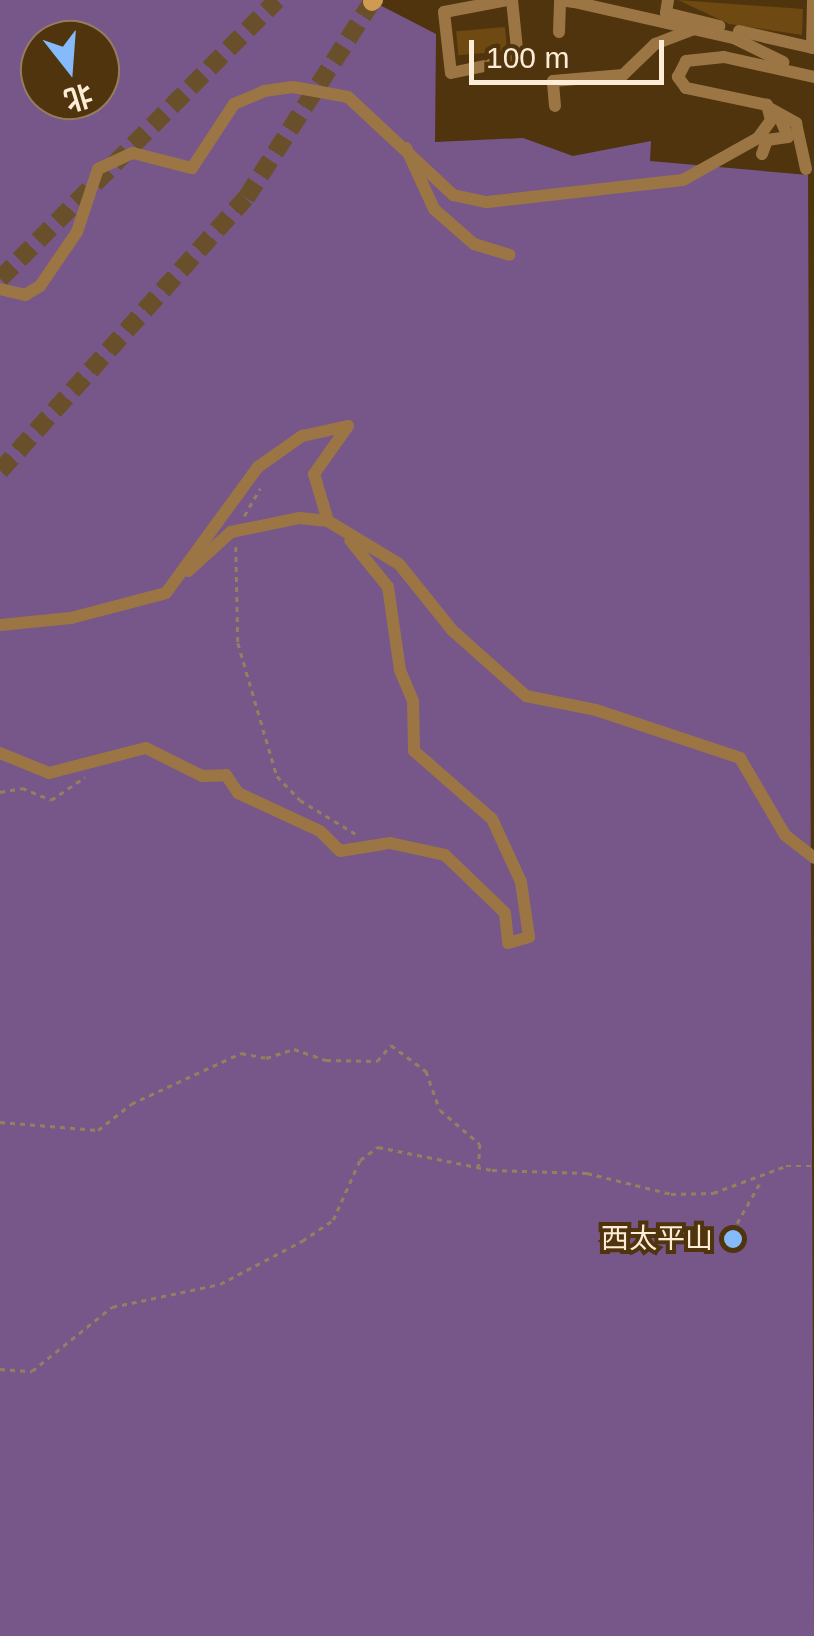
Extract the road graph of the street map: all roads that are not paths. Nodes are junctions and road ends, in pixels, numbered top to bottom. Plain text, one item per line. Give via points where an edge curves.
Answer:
1 (507, 0) edge
2 (668, 0) edge
3 (813, 0) edge
4 (694, 29) junction
5 (558, 32) dead end
6 (813, 48) edge
7 (790, 67) junction
8 (814, 77) edge
9 (554, 106) dead end
10 (774, 110) junction
11 (406, 148) junction
12 (762, 154) dead end
13 (806, 169) dead end
14 (509, 254) dead end
15 (0, 289) edge
16 (328, 520) junction
17 (350, 540) junction
18 (188, 571) junction
19 (0, 625) edge
20 (0, 754) edge
21 (814, 858) edge

1 - 1 street via 444,12 451,73 518,59
2 - 6 street via 666,13
3 - 6 street
4 - 5 street via 560,0
4 - 7 street via 760,46
4 - 9 street via 656,44 623,75 553,81
7 - 8 street
7 - 10 street via 700,56 679,70 686,88 732,93
10 - 11 street via 758,138 692,177 487,202 453,195
10 - 12 street via 788,137 766,140
10 - 13 street via 796,124
11 - 14 street via 411,174 434,209 474,244
11 - 15 street via 348,98 292,87 246,96 192,168 133,153 98,169 77,232 40,286 26,295
16 - 17 street
16 - 18 street via 300,518 238,530
16 - 18 street via 314,474 348,426 302,436 258,467
17 - 20 street via 388,587 413,700 414,751 474,795 492,819 522,882 529,937 508,943 505,913 445,855 390,843 340,851 320,831 238,793 226,775 202,776 146,748 49,774
17 - 21 street via 399,564 452,630 526,696 596,710 740,758 784,834
18 - 19 street via 166,592 70,618

